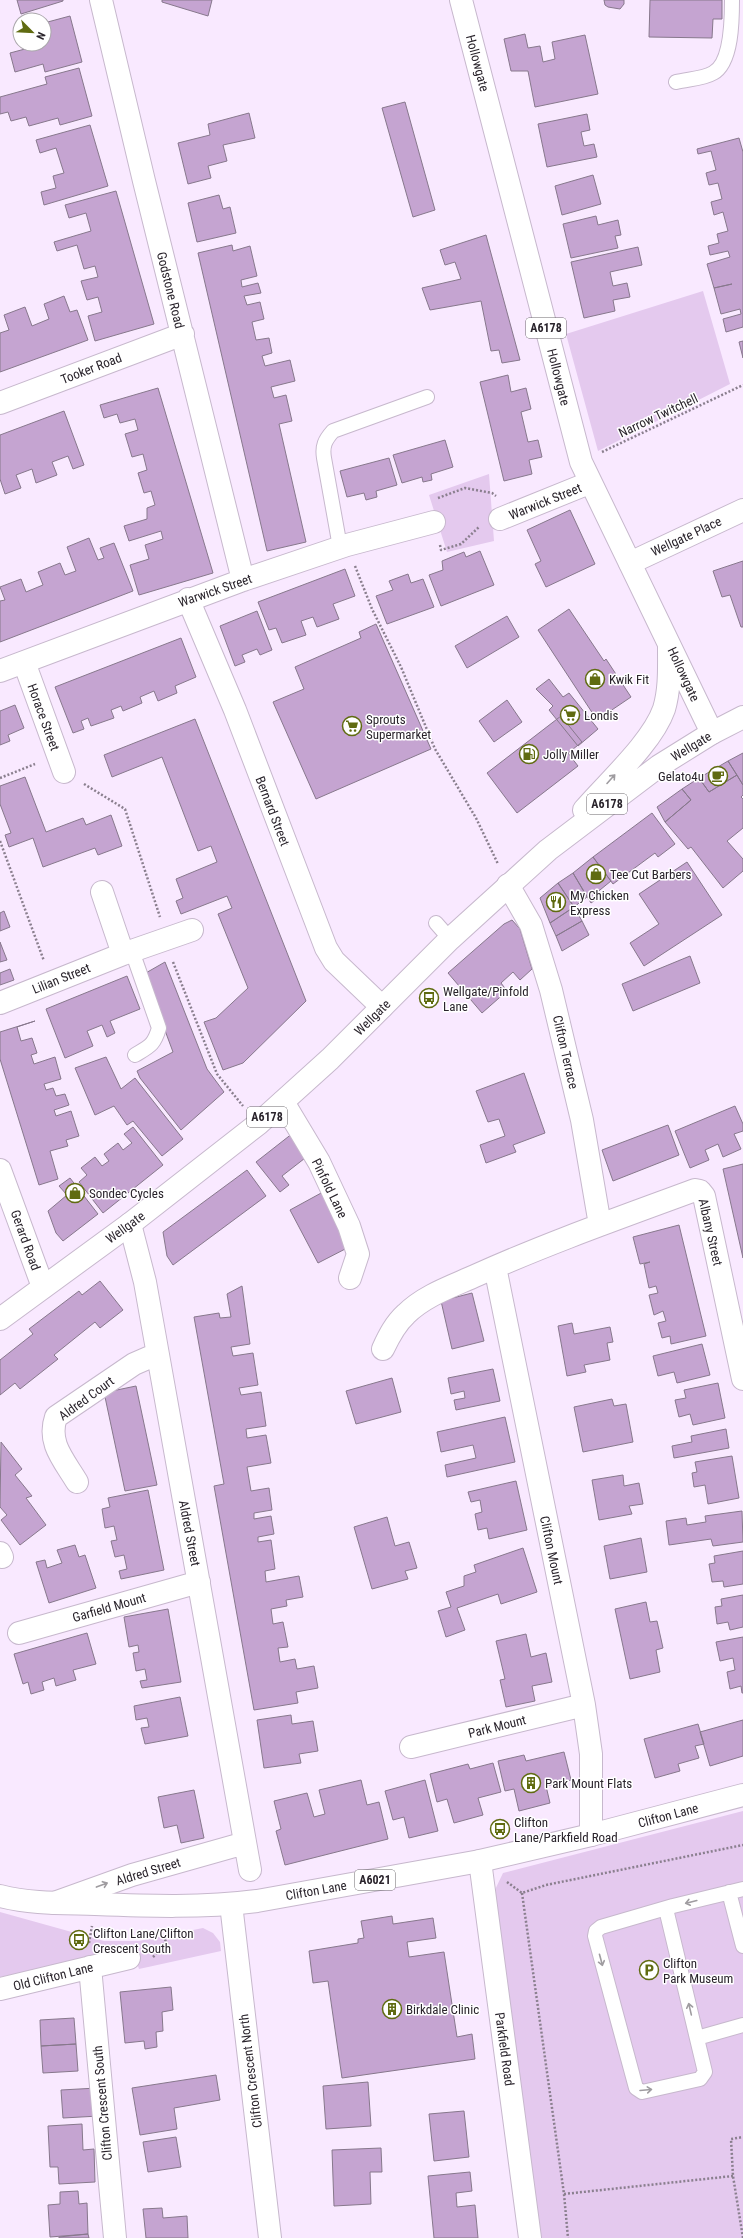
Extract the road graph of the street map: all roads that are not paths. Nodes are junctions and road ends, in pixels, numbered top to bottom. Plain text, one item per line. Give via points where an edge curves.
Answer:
1 (101, 0) edge
2 (461, 0) edge
3 (732, 0) edge
4 (676, 82) dead end
5 (183, 334) junction
6 (427, 397) dead end
7 (0, 403) edge
8 (589, 483) junction
9 (743, 510) edge
10 (508, 515) road end
11 (434, 522) road end
12 (344, 546) junction
13 (630, 563) junction
14 (243, 580) junction
15 (188, 599) junction
16 (669, 642) junction
17 (24, 662) junction
18 (0, 672) edge
19 (743, 717) edge
20 (712, 733) junction
21 (61, 763) road end
22 (548, 850) junction
23 (508, 885) junction
24 (102, 892) dead end
25 (192, 930) dead end
26 (127, 952) junction
27 (0, 1003) edge
28 (382, 1007) junction
29 (135, 1054) dead end
30 (283, 1102) junction
31 (0, 1170) edge
32 (130, 1224) junction
33 (600, 1225) junction
34 (495, 1267) junction
35 (350, 1278) dead end
36 (43, 1286) junction
37 (0, 1318) edge
38 (383, 1349) dead end
39 (157, 1354) junction
40 (743, 1379) edge
41 (77, 1482) dead end
42 (199, 1582) junction
43 (19, 1633) dead end
44 (584, 1705) junction
45 (411, 1747) dead end
46 (743, 1795) edge
47 (591, 1835) junction
48 (245, 1843) junction
49 (480, 1861) junction
50 (250, 1870) dead end
51 (743, 1889) edge
52 (729, 1892) junction
53 (0, 1896) edge
54 (53, 1904) junction
55 (231, 1904) junction
56 (666, 1909) junction
57 (743, 1946) edge
58 (130, 1958) road end
59 (90, 1967) junction
60 (0, 1989) edge
61 (743, 2025) edge
62 (697, 2038) junction
63 (115, 2238) edge
64 (270, 2238) edge
65 (530, 2238) edge

1 - 5 street, Godstone Road
2 - 8 street, Hollowgate / A6178 via 580,462
3 - 4 lane via 732,26 723,63 713,73
5 - 7 street, Tooker Road
5 - 14 street, Godstone Road
6 - 12 lane via 333,431 326,438 322,448
8 - 10 street, Warwick Street
8 - 13 street, Hollowgate / A6178
9 - 13 street, Wellgate Place
11 - 12 street, Warwick Street
12 - 14 street, Warwick Street
13 - 16 street, Hollowgate / A6178
14 - 15 street, Warwick Street
15 - 17 street, Warwick Street
15 - 28 street, Bernard Street via 235,710 326,948 334,960
16 - 20 street, Hollowgate / A6178
22 -> 16 street, A6178 via 649,736 659,721 668,687
17 - 18 street, Warwick Street
17 - 21 street, Horace Street
19 - 20 street, Wellgate
20 - 22 street, Wellgate / A6178 via 659,766
22 - 23 street, Wellgate / A6178
23 - 28 street, Wellgate / A6178 via 443,931
23 - 33 street, Clifton Terrace via 531,925 551,990 582,1120
24 - 26 street
25 - 26 street, Lilian Street
26 - 27 street, Lilian Street
26 - 29 lane via 159,1028 151,1046
28 - 30 street, Wellgate / A6178
30 - 32 street, Wellgate / A6178 via 219,1156
30 - 35 street, Pinfold Lane via 319,1162 348,1226 358,1254
31 - 36 street, Gerard Road
32 - 36 street, Wellgate / A6178
32 - 39 street, Aldred Street via 145,1282
33 - 34 street
33 - 40 street, Albany Street via 695,1190 700,1191 704,1196
34 - 38 street via 431,1295 406,1313 391,1331
34 - 44 street, Clifton Mount
36 - 37 street, Wellgate / A6178
39 - 41 street, Aldred Court via 134,1364 56,1417 52,1428 54,1442
39 - 42 street, Aldred Street
42 - 43 street, Garfield Mount
42 - 48 street, Aldred Street
44 - 45 street, Park Mount
44 - 47 street, Clifton Mount via 591,1754
46 - 47 street, Clifton Lane / A6021
47 - 49 street, Clifton Lane / A6021
48 - 50 street, Aldred Street
54 -> 48 street, Aldred Street via 132,1875
49 - 55 street, Clifton Lane / A6021
49 - 65 street, Parkfield Road
51 - 52 lane
52 -> 56 lane
52 - 57 lane
53 - 54 street, Clifton Lane / A6021
54 - 55 street, Clifton Lane / A6021
55 - 64 street, Clifton Crescent North
62 -> 56 lane
56 -> 62 lane via 601,1928 596,1931 595,1936 638,2090 642,2092 704,2076
58 - 59 street, Old Clifton Lane
59 - 60 street, Old Clifton Lane
59 - 63 street, Clifton Crescent South
61 - 62 lane

